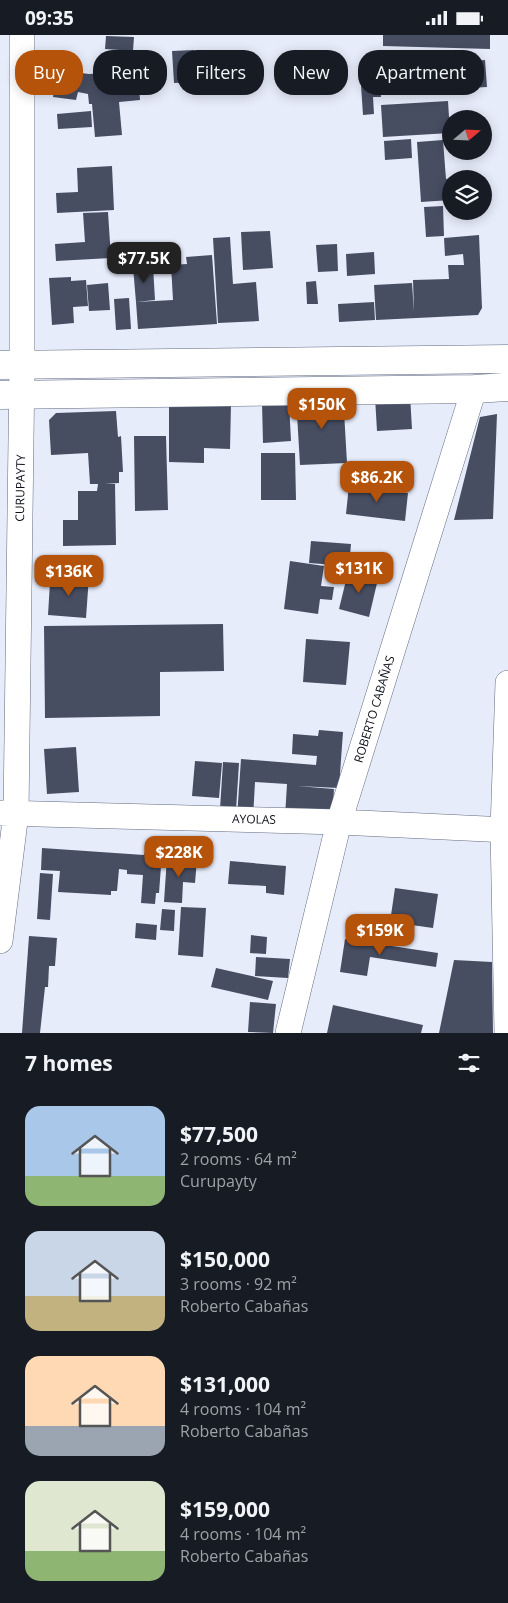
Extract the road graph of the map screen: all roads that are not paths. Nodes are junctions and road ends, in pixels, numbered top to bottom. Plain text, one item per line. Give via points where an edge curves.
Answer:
1 (22, 35) edge
2 (508, 359) edge
3 (11, 365) edge
4 (508, 387) edge
5 (474, 389) junction
6 (11, 395) edge
7 (508, 683) edge
8 (8, 813) edge
9 (339, 821) junction
10 (506, 830) edge
11 (0, 941) edge
12 (288, 1033) edge
13 (506, 1033) edge

1 - 3 street, CURUPAYTY
2 - 3 main road
3 - 6 street, CURUPAYTY
4 - 5 main road
5 - 6 main road
5 - 9 street, ROBERTO CABAÑAS
6 - 8 street, CURUPAYTY
7 - 10 street
8 - 9 street, AYOLAS
8 - 11 street, CURUPAYTY
9 - 10 street, AYOLAS
9 - 12 street, ROBERTO CABAÑAS
10 - 13 street

